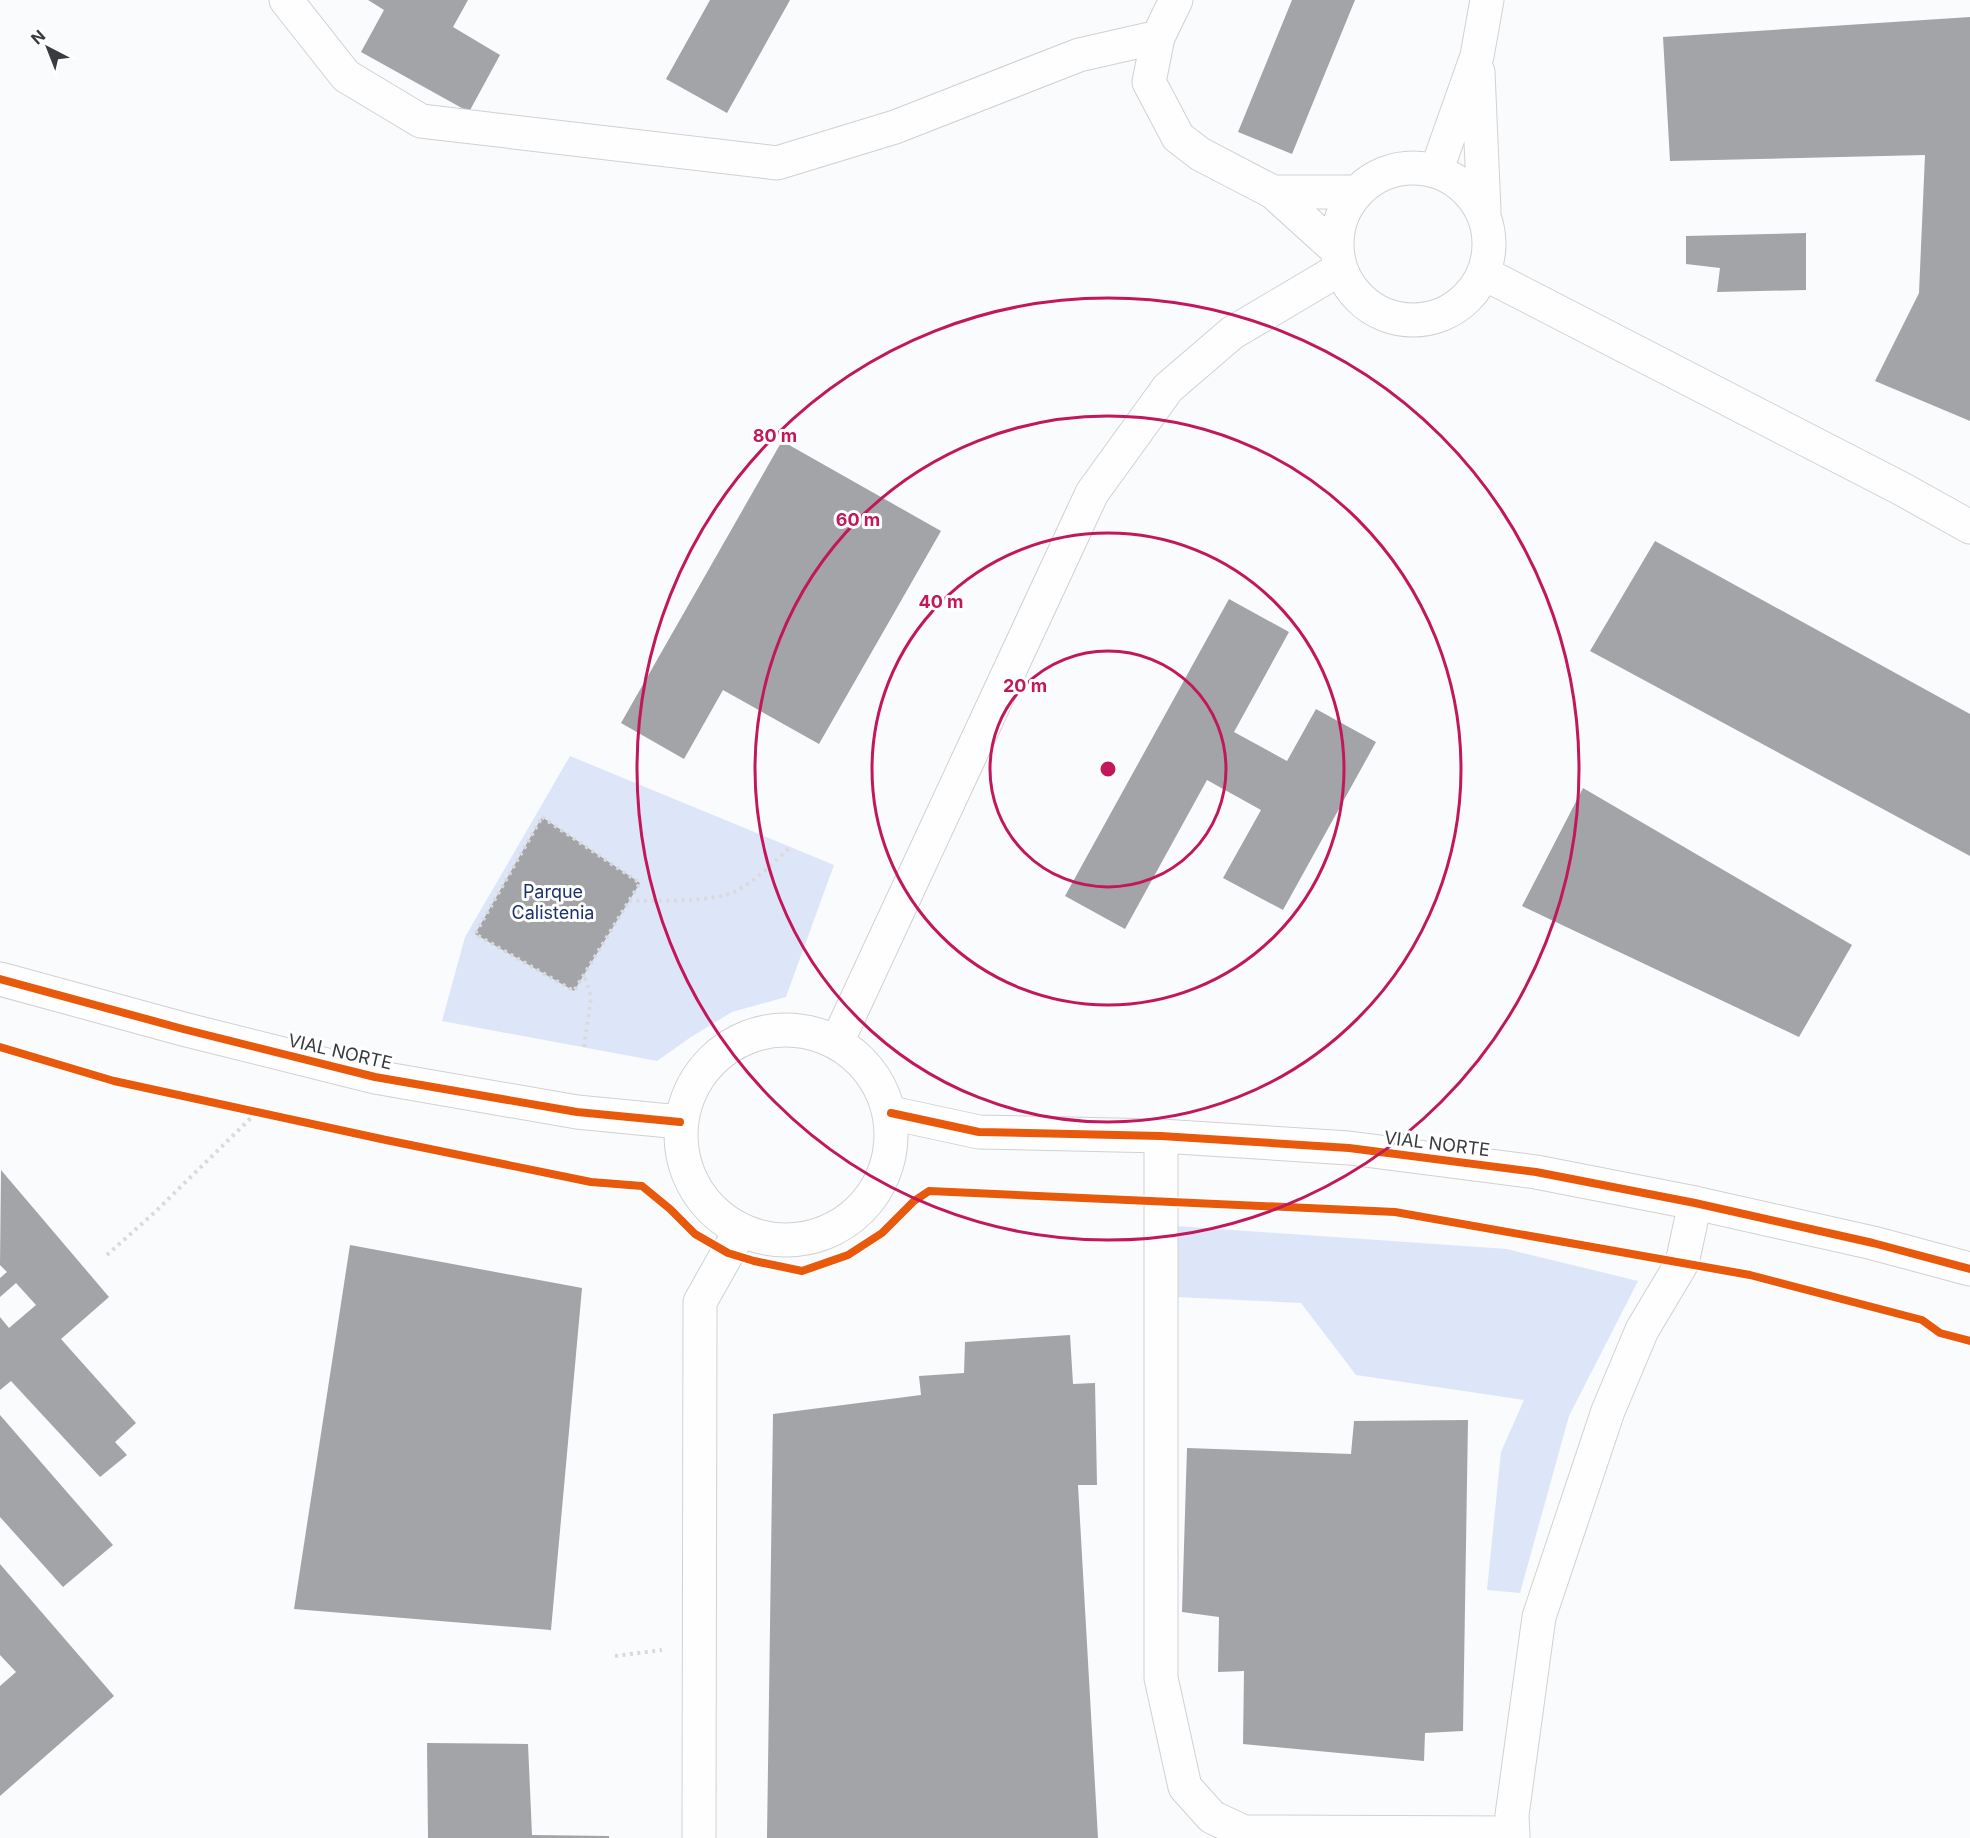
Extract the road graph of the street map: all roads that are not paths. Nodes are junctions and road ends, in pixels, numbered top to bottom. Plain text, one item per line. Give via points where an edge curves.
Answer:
1 (286, 0) edge
2 (1176, 0) edge
3 (1487, 0) edge
4 (1158, 37) junction
5 (1477, 56) junction
6 (1437, 169) junction
7 (1273, 192) junction
8 (1356, 192) junction
9 (1484, 211) junction
10 (1338, 259) junction
11 (1485, 274) junction
12 (1970, 527) edge
13 (0, 979) edge
14 (837, 1042) junction
15 (891, 1113) junction
16 (680, 1122) junction
17 (1161, 1136) junction
18 (1695, 1203) junction
19 (740, 1231) junction
20 (1970, 1269) edge
21 (1513, 1836) edge
22 (699, 1838) edge

1 - 4 street via 346,76 421,121 777,163 895,127 1079,55
2 - 4 street
3 - 5 street
4 - 7 street via 1149,82 1178,137 1200,154
5 - 6 street
5 - 9 street
6 - 8 street via 1394,169
6 - 9 street via 1465,185
7 - 8 street
7 - 10 street
8 - 10 street via 1340,218
9 - 11 street via 1491,242
10 - 11 street via 1350,288 1366,305 1387,316 1410,321 1434,318 1464,301
10 - 14 street via 1232,333 1168,388 1092,493
11 - 12 street
13 - 16 street, VIAL NORTE via 375,1077 577,1112
14 - 15 street via 862,1060 880,1085
14 - 16 street via 819,1034 782,1029 746,1037 715,1057 692,1086
15 - 17 street, VIAL NORTE via 979,1132
15 - 19 street via 891,1152 878,1189 852,1218 817,1237 778,1241
16 - 19 street via 684,1166 705,1204
17 - 18 street, VIAL NORTE via 1349,1148 1536,1172
17 - 21 street via 1161,1678 1185,1787 1212,1817 1244,1832
18 - 20 street, VIAL NORTE
18 - 21 street via 1682,1263 1642,1330 1608,1411 1539,1617 1512,1815
19 - 22 street via 700,1302

